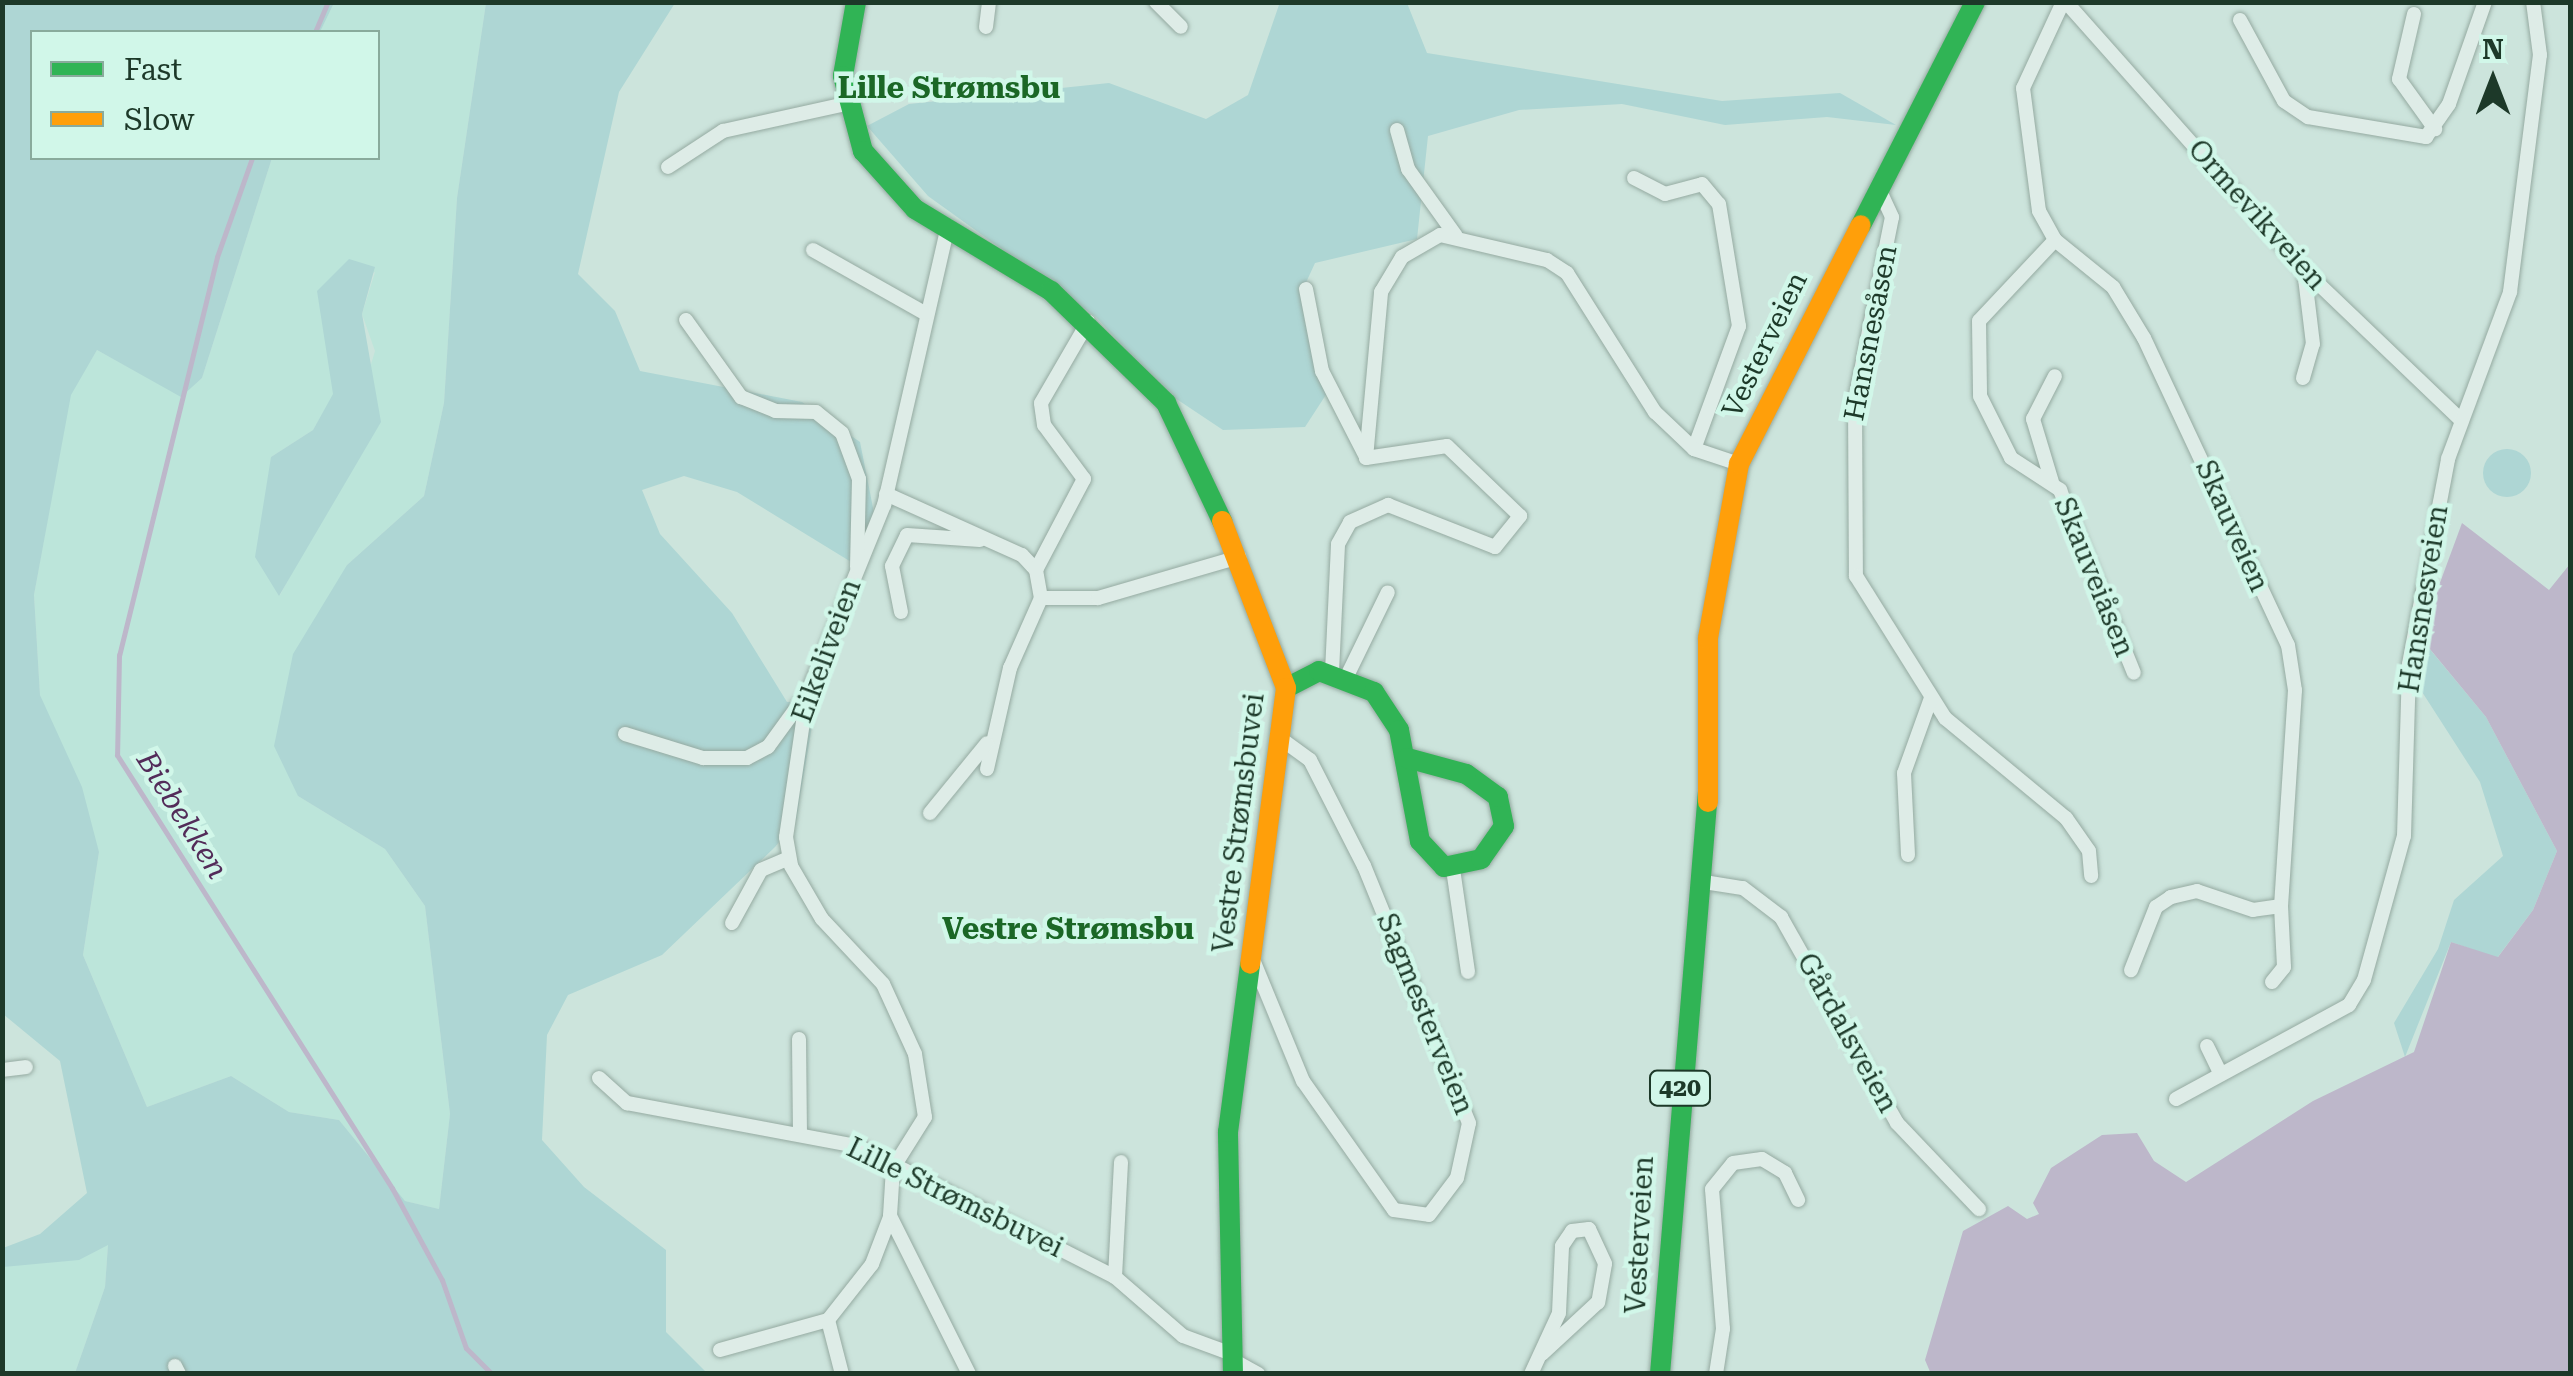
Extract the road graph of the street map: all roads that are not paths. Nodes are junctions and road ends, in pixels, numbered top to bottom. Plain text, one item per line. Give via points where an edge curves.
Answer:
1 (856, 2) edge
2 (989, 2) edge
3 (1156, 2) edge
4 (1975, 2) edge
5 (1993, 2) edge
6 (2064, 2) edge
7 (2485, 2) edge
8 (2533, 2) edge
9 (2414, 14) dead end
10 (2240, 20) dead end
11 (986, 27) dead end
12 (1181, 27) dead end
13 (1930, 97) junction
14 (846, 104) junction
15 (2435, 129) junction
16 (1397, 130) dead end
17 (668, 167) dead end
18 (1634, 178) dead end
19 (1878, 189) junction
20 (948, 226) junction
21 (1456, 236) junction
22 (2054, 240) junction
23 (813, 250) dead end
24 (2304, 270) junction
25 (1306, 288) dead end
26 (926, 314) junction
27 (686, 320) dead end
28 (1088, 322) junction
29 (2054, 376) dead end
30 (2303, 378) dead end
31 (2458, 418) junction
32 (1694, 448) junction
33 (1366, 458) junction
34 (1739, 464) junction
35 (2052, 482) junction
36 (886, 494) junction
37 (1005, 545) junction
38 (1239, 557) junction
39 (858, 568) junction
40 (1036, 570) junction
41 (1388, 592) dead end
42 (1041, 598) junction
43 (901, 612) dead end
44 (2134, 673) dead end
45 (1340, 674) junction
46 (1286, 688) junction
47 (807, 695) junction
48 (1930, 698) junction
49 (996, 724) junction
50 (625, 734) dead end
51 (1282, 740) junction
52 (1407, 758) junction
53 (987, 770) dead end
54 (930, 813) dead end
55 (1908, 855) dead end
56 (789, 858) junction
57 (1453, 869) junction
58 (2091, 876) dead end
59 (1704, 882) junction
60 (2281, 906) junction
61 (732, 923) dead end
62 (1251, 956) junction
63 (2131, 970) dead end
64 (1468, 972) dead end
65 (2272, 982) dead end
66 (798, 1039) dead end
67 (2207, 1046) dead end
68 (26, 1068) dead end
69 (2, 1070) edge
70 (2219, 1071) junction
71 (599, 1078) dead end
72 (2176, 1099) dead end
73 (800, 1131) junction
74 (1120, 1162) dead end
75 (897, 1164) junction
76 (1798, 1200) dead end
77 (1979, 1208) dead end
78 (890, 1216) junction
79 (1115, 1277) junction
80 (828, 1320) junction
81 (720, 1350) dead end
82 (1542, 1354) junction
83 (1233, 1363) edge
84 (842, 1374) edge
85 (969, 1374) edge
86 (1258, 1374) edge
87 (1531, 1374) edge
88 (1660, 1374) edge
89 (1716, 1374) edge

1 - 14 main road, Vestre Strømsbuvei via 845,43
2 - 11 street
3 - 12 street
4 - 13 main road, Vesterveien / 420
5 - 13 main road, Vesterveien / 420
6 - 22 street via 2023,88 2039,211
6 - 24 street, Ormevikveien
7 - 15 street
8 - 31 street, Hansnesveien via 2540,56 2510,292
9 - 15 street via 2399,79
10 - 15 street via 2284,102 2330,123 2412,138
13 - 19 main road, Vesterveien / 420
14 - 17 street via 723,131
14 - 20 main road, Vestre Strømsbuvei via 872,165 900,198
16 - 21 street via 1408,169
18 - 32 street via 1665,194 1702,184 1719,204 1739,326
19 - 34 main road, Vesterveien / 420
19 - 48 street, Hansnesåsen via 1892,217 1855,400 1852,551 1863,594
20 - 26 street, Eikeliveien
20 - 28 main road, Vestre Strømsbuvei
21 - 32 street via 1548,260 1576,286 1654,412
21 - 33 street via 1402,257 1381,292
22 - 35 street, Skauveiåsen via 2001,289 1976,338 1980,396 2002,446
22 - 60 street, Skauveien via 2112,286 2144,338 2288,645 2294,732
23 - 26 street
24 - 30 street via 2313,344
24 - 31 street, Ormevikveien
25 - 33 street via 1322,371
26 - 36 street, Eikeliveien
27 - 39 street, Eikeliveien via 741,397 775,412 816,412 842,433 859,479
28 - 38 main road, Vestre Strømsbuvei via 1185,432
28 - 40 street via 1041,403 1044,425 1084,479
29 - 35 street, Skauveiåsen via 2033,419
31 - 70 street, Hansnesveien via 2410,664 2404,836 2364,980 2349,1005
32 - 34 street
33 - 45 street via 1448,446 1520,516 1495,547 1388,505 1350,522 1338,544
34 - 59 main road, Vesterveien / 420 via 1708,638
35 - 44 street, Skauveiåsen
36 - 37 street
36 - 39 street, Eikeliveien
37 - 40 street
37 - 43 street via 908,535 892,566
38 - 42 street via 1098,598
38 - 46 main road, Vestre Strømsbuvei
39 - 47 street, Eikeliveien
40 - 42 street
41 - 45 street
42 - 49 street
45 - 46 main road
45 - 52 main road via 1388,707
46 - 51 main road, Vestre Strømsbuvei
47 - 50 street via 768,747 747,758 703,758
47 - 56 street, Eikeliveien via 792,757
48 - 55 street via 1904,773
48 - 58 street, Hansnesåsen via 2066,818 2089,852
49 - 53 street
49 - 54 street
51 - 62 main road, Vestre Strømsbuvei
51 - 62 street, Sagmesterveien via 1310,760 1364,866 1469,1123 1457,1178 1429,1215 1394,1210 1303,1082
52 - 57 main road via 1420,840
52 - 57 main road via 1482,782 1504,809 1499,842
56 - 61 street via 761,870
56 - 75 street, Eikeliveien via 822,920 883,984 905,1026 925,1116
57 - 64 street
59 - 77 street, Gårdalsveien via 1743,888 1780,917 1897,1123
59 - 88 main road, Vesterveien / 420 via 1671,1158
60 - 63 street via 2253,910 2197,891 2171,896 2156,908
60 - 65 street, Skauveien via 2284,966
62 - 83 main road, Vestre Strømsbuvei via 1228,1132
66 - 73 street
67 - 70 street
68 - 69 street
70 - 72 street, Hansnesveien
71 - 73 street, Lille Strømsbuvei via 627,1102
73 - 75 street, Lille Strømsbuvei
74 - 79 street
75 - 78 street
75 - 79 street, Lille Strømsbuvei
76 - 89 street via 1785,1173 1762,1159 1733,1163 1712,1189 1722,1329
78 - 80 street via 872,1264
78 - 85 street
79 - 83 street, Lille Strømsbuvei via 1183,1336
80 - 81 street
80 - 84 street
82 - 82 street via 1558,1313 1562,1246 1572,1232 1590,1228 1604,1264 1598,1302
82 - 87 street
83 - 86 street

